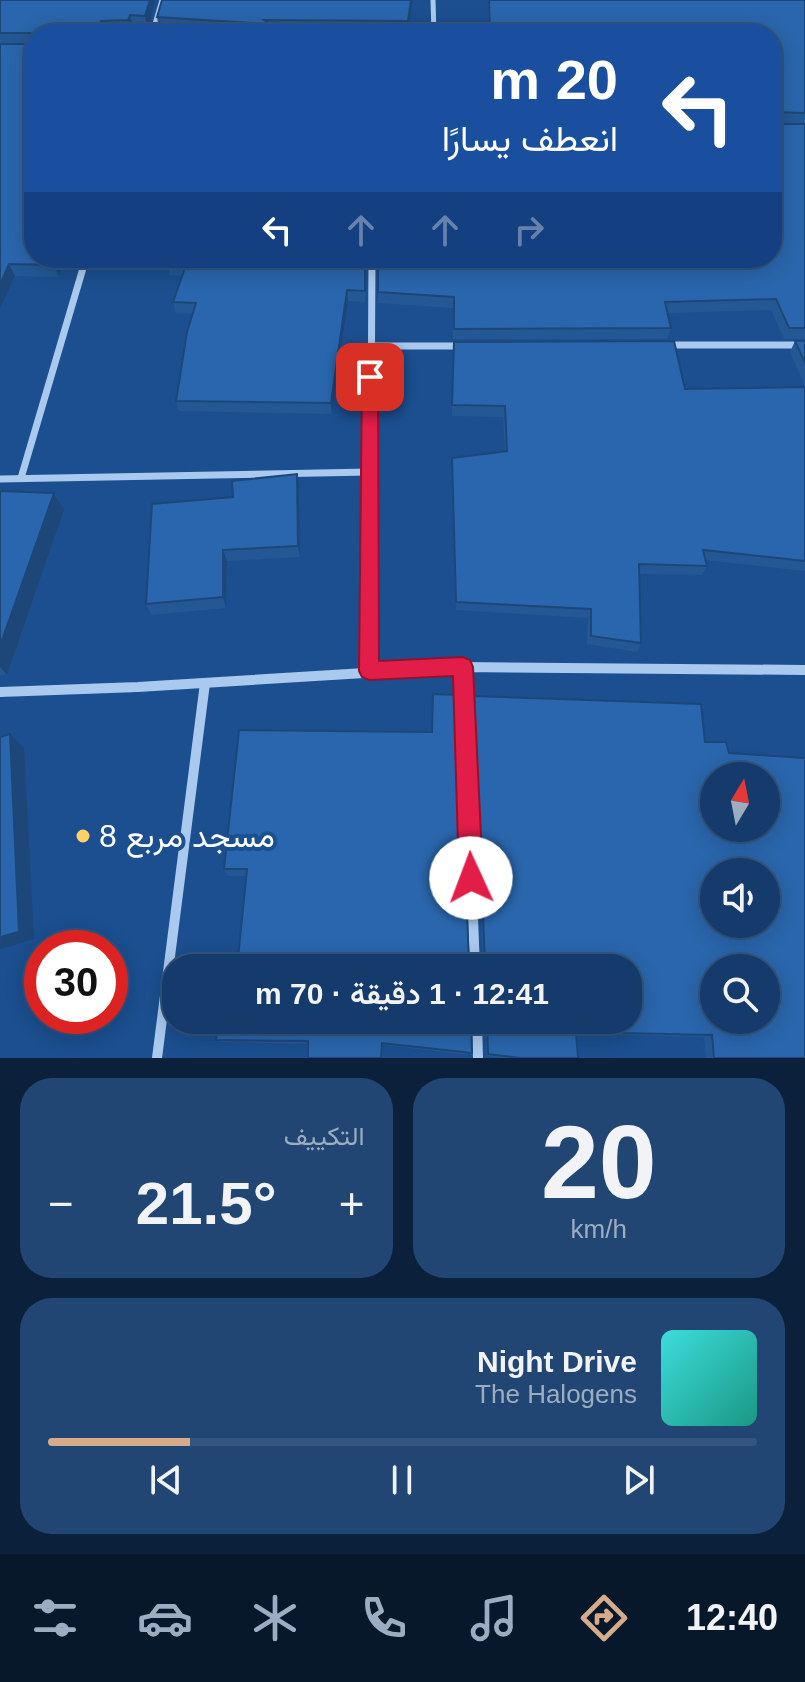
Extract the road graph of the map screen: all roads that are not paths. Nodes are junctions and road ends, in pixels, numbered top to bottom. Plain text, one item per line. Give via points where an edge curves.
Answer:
1 (162, 0) edge
2 (433, 0) edge
3 (155, 24) edge
4 (434, 24) edge
5 (83, 268) edge
6 (372, 268) edge
7 (650, 345) edge
8 (805, 345) edge
9 (371, 346) junction
10 (479, 346) edge
11 (369, 472) junction
12 (21, 478) junction
13 (0, 479) edge
14 (463, 667) junction
15 (805, 670) edge
16 (369, 671) junction
17 (205, 683) junction
18 (0, 692) edge
19 (474, 954) edge
20 (477, 1034) edge
21 (157, 1058) edge
22 (478, 1058) edge

1 - 3 street
2 - 4 street
5 - 12 street
6 - 9 street
7 - 8 street
9 - 10 street
9 - 11 street
11 - 12 street
11 - 16 street
12 - 13 street
14 - 15 street
14 - 16 street
14 - 19 street
16 - 17 street
17 - 18 street
17 - 21 street
20 - 22 street

